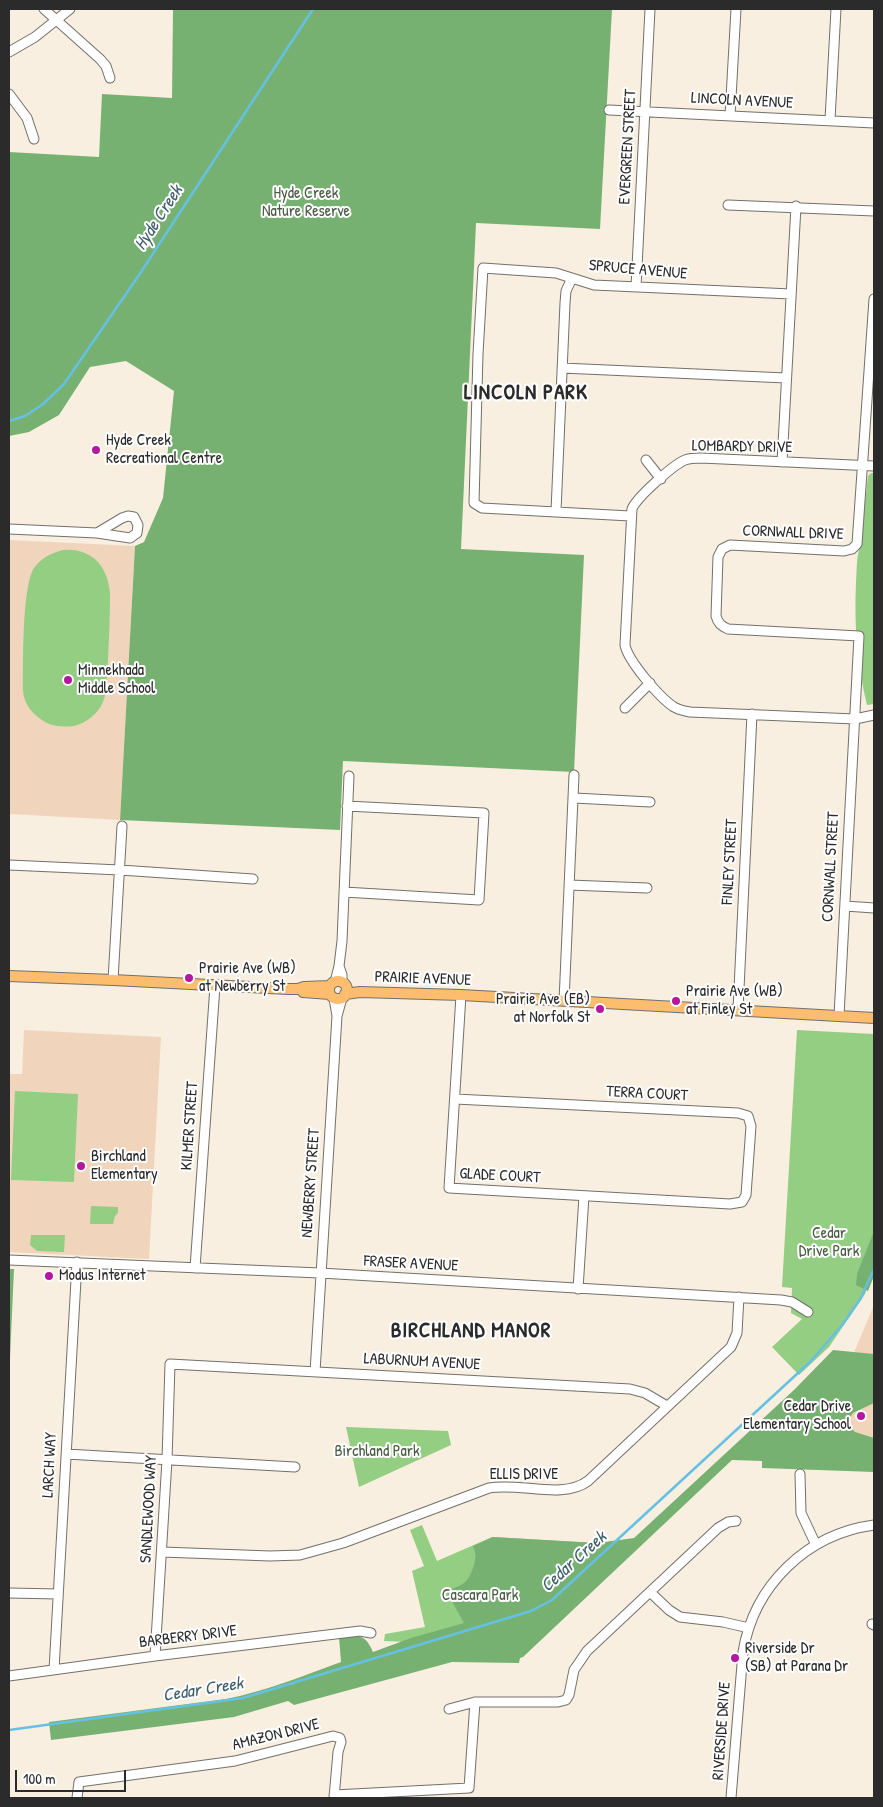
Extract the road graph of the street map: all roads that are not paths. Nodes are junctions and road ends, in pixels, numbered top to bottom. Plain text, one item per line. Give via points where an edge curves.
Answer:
1 (44, 9) edge
2 (70, 9) edge
3 (650, 9) edge
4 (736, 9) edge
5 (836, 9) edge
6 (57, 20) junction
7 (9, 52) edge
8 (110, 78) dead end
9 (9, 94) edge
10 (609, 110) dead end
11 (644, 111) junction
12 (730, 116) junction
13 (830, 120) junction
14 (874, 123) edge
15 (34, 139) dead end
16 (728, 205) dead end
17 (796, 206) junction
18 (874, 211) edge
19 (572, 278) junction
20 (636, 288) junction
21 (792, 294) junction
22 (874, 299) edge
23 (562, 368) junction
24 (786, 378) junction
25 (871, 382) edge
26 (646, 460) dead end
27 (782, 462) junction
28 (863, 466) junction
29 (874, 466) edge
30 (661, 479) junction
31 (556, 511) junction
32 (630, 516) junction
33 (9, 529) edge
34 (97, 533) dead end
35 (650, 683) junction
36 (625, 708) dead end
37 (752, 714) junction
38 (874, 715) edge
39 (855, 719) junction
40 (574, 775) dead end
41 (349, 776) dead end
42 (574, 798) junction
43 (650, 802) dead end
44 (347, 806) junction
45 (122, 826) dead end
46 (9, 866) edge
47 (120, 870) junction
48 (253, 879) dead end
49 (569, 885) junction
50 (647, 888) dead end
51 (344, 892) junction
52 (845, 906) junction
53 (874, 908) edge
54 (9, 976) edge
55 (113, 980) junction
56 (215, 986) junction
57 (338, 990) junction
58 (461, 995) junction
59 (564, 1001) junction
60 (738, 1010) junction
61 (839, 1016) junction
62 (874, 1018) edge
63 (455, 1099) junction
64 (584, 1196) junction
65 (742, 1202) joint
66 (9, 1260) edge
67 (77, 1262) junction
68 (195, 1268) junction
69 (320, 1274) junction
70 (578, 1289) junction
71 (739, 1297) junction
72 (808, 1312) dead end
73 (170, 1364) joint
74 (315, 1372) junction
75 (667, 1406) junction
76 (66, 1454) junction
77 (167, 1460) junction
78 (295, 1466) dead end
79 (800, 1474) dead end
80 (736, 1521) dead end
81 (874, 1525) edge
82 (816, 1545) junction
83 (162, 1552) junction
84 (650, 1592) junction
85 (9, 1593) edge
86 (58, 1594) junction
87 (749, 1628) junction
88 (370, 1633) dead end
89 (155, 1656) junction
90 (54, 1670) junction
91 (9, 1676) edge
92 (475, 1702) junction
93 (449, 1709) dead end
94 (334, 1797) edge
95 (78, 1798) edge
96 (731, 1798) edge

1 - 6 street
2 - 6 street
3 - 11 street, EVERGREEN STREET
4 - 12 street
5 - 13 street
6 - 7 street
6 - 8 street via 106,66
9 - 15 street via 27,118
10 - 11 street, LINCOLN AVENUE
11 - 12 street, LINCOLN AVENUE
11 - 20 street, EVERGREEN STREET
12 - 13 street, LINCOLN AVENUE
13 - 14 street, LINCOLN AVENUE
16 - 17 street
17 - 18 street
17 - 21 street
19 - 20 street, SPRUCE AVENUE via 594,285
19 - 23 street via 564,303
19 - 31 street, SPRUCE AVENUE via 556,273 483,268 474,503 482,508
20 - 21 street, SPRUCE AVENUE
21 - 24 street
22 - 25 street, CORNWALL DRIVE
23 - 24 street
23 - 31 street
24 - 27 street
25 - 28 street, CORNWALL DRIVE
26 - 30 street
27 - 28 street, LOMBARDY DRIVE
27 - 30 street, LOMBARDY DRIVE via 694,458 681,462
28 - 29 street, LOMBARDY DRIVE
28 - 39 street, CORNWALL DRIVE via 858,540 854,547 844,551 724,547 718,557 716,616 720,624 728,628 859,636
30 - 32 street, LOMBARDY DRIVE via 637,500
31 - 32 street
32 - 35 street, LOMBARDY DRIVE via 625,645 630,658
33 - 34 street
35 - 36 street
35 - 37 street, LOMBARDY DRIVE via 680,710
37 - 39 street, LOMBARDY DRIVE
37 - 60 street, FINLEY STREET
38 - 39 street, LOMBARDY DRIVE
39 - 52 street, CORNWALL STREET
40 - 42 street
41 - 44 street, NEWBERRY STREET
42 - 43 street
42 - 49 street
44 - 51 street, NEWBERRY STREET
44 - 51 street via 484,812 480,900
45 - 47 street
46 - 47 street
47 - 48 street
47 - 55 street
49 - 50 street
49 - 59 street
51 - 57 street, NEWBERRY STREET
52 - 53 street
52 - 61 street, CORNWALL STREET
54 - 55 main road, PRAIRIE AVENUE
55 - 56 main road, PRAIRIE AVENUE
56 - 57 main road, PRAIRIE AVENUE
56 - 68 street, KILMER STREET
57 - 58 main road, PRAIRIE AVENUE
57 - 69 street, NEWBERRY STREET
58 - 59 main road, PRAIRIE AVENUE
58 - 63 street, GLADE COURT
59 - 60 main road, PRAIRIE AVENUE
60 - 61 main road, PRAIRIE AVENUE
61 - 62 main road, PRAIRIE AVENUE
63 - 64 street, GLADE COURT via 449,1188
63 - 65 street, TERRA COURT via 748,1116 751,1126 746,1195
64 - 65 street, GLADE COURT
64 - 70 street
66 - 67 street, FRASER AVENUE
67 - 68 street, FRASER AVENUE
67 - 76 street, LARCH WAY
68 - 69 street, FRASER AVENUE
69 - 70 street, FRASER AVENUE
69 - 74 street, NEWBERRY STREET
70 - 71 street, FRASER AVENUE
71 - 72 street, FRASER AVENUE via 788,1301
71 - 75 street, ELLIS DRIVE via 734,1343
73 - 74 street, LABURNUM AVENUE
73 - 77 street, SANDLEWOOD WAY
74 - 75 street, LABURNUM AVENUE via 630,1389 645,1393
75 - 83 street, ELLIS DRIVE via 588,1481 571,1490 489,1488 342,1543 290,1556
76 - 77 street
76 - 86 street, LARCH WAY
77 - 78 street
77 - 83 street, SANDLEWOOD WAY
79 - 82 street via 801,1513
80 - 84 street via 718,1528
81 - 82 street, RIVERSIDE DRIVE via 843,1532
82 - 87 street, RIVERSIDE DRIVE via 794,1560 771,1585
83 - 89 street, SANDLEWOOD WAY
84 - 87 street via 680,1617
84 - 92 street via 583,1655 572,1674 568,1698 564,1701
85 - 86 street
86 - 90 street, LARCH WAY
87 - 96 street, RIVERSIDE DRIVE via 742,1658
88 - 89 street, BARBERRY DRIVE via 360,1631
89 - 90 street, BARBERRY DRIVE
90 - 91 street, BARBERRY DRIVE
92 - 93 street
92 - 94 street, AMAZON DRIVE via 468,1788
94 - 95 street, AMAZON DRIVE via 341,1742 340,1738 333,1736 235,1761 79,1782

